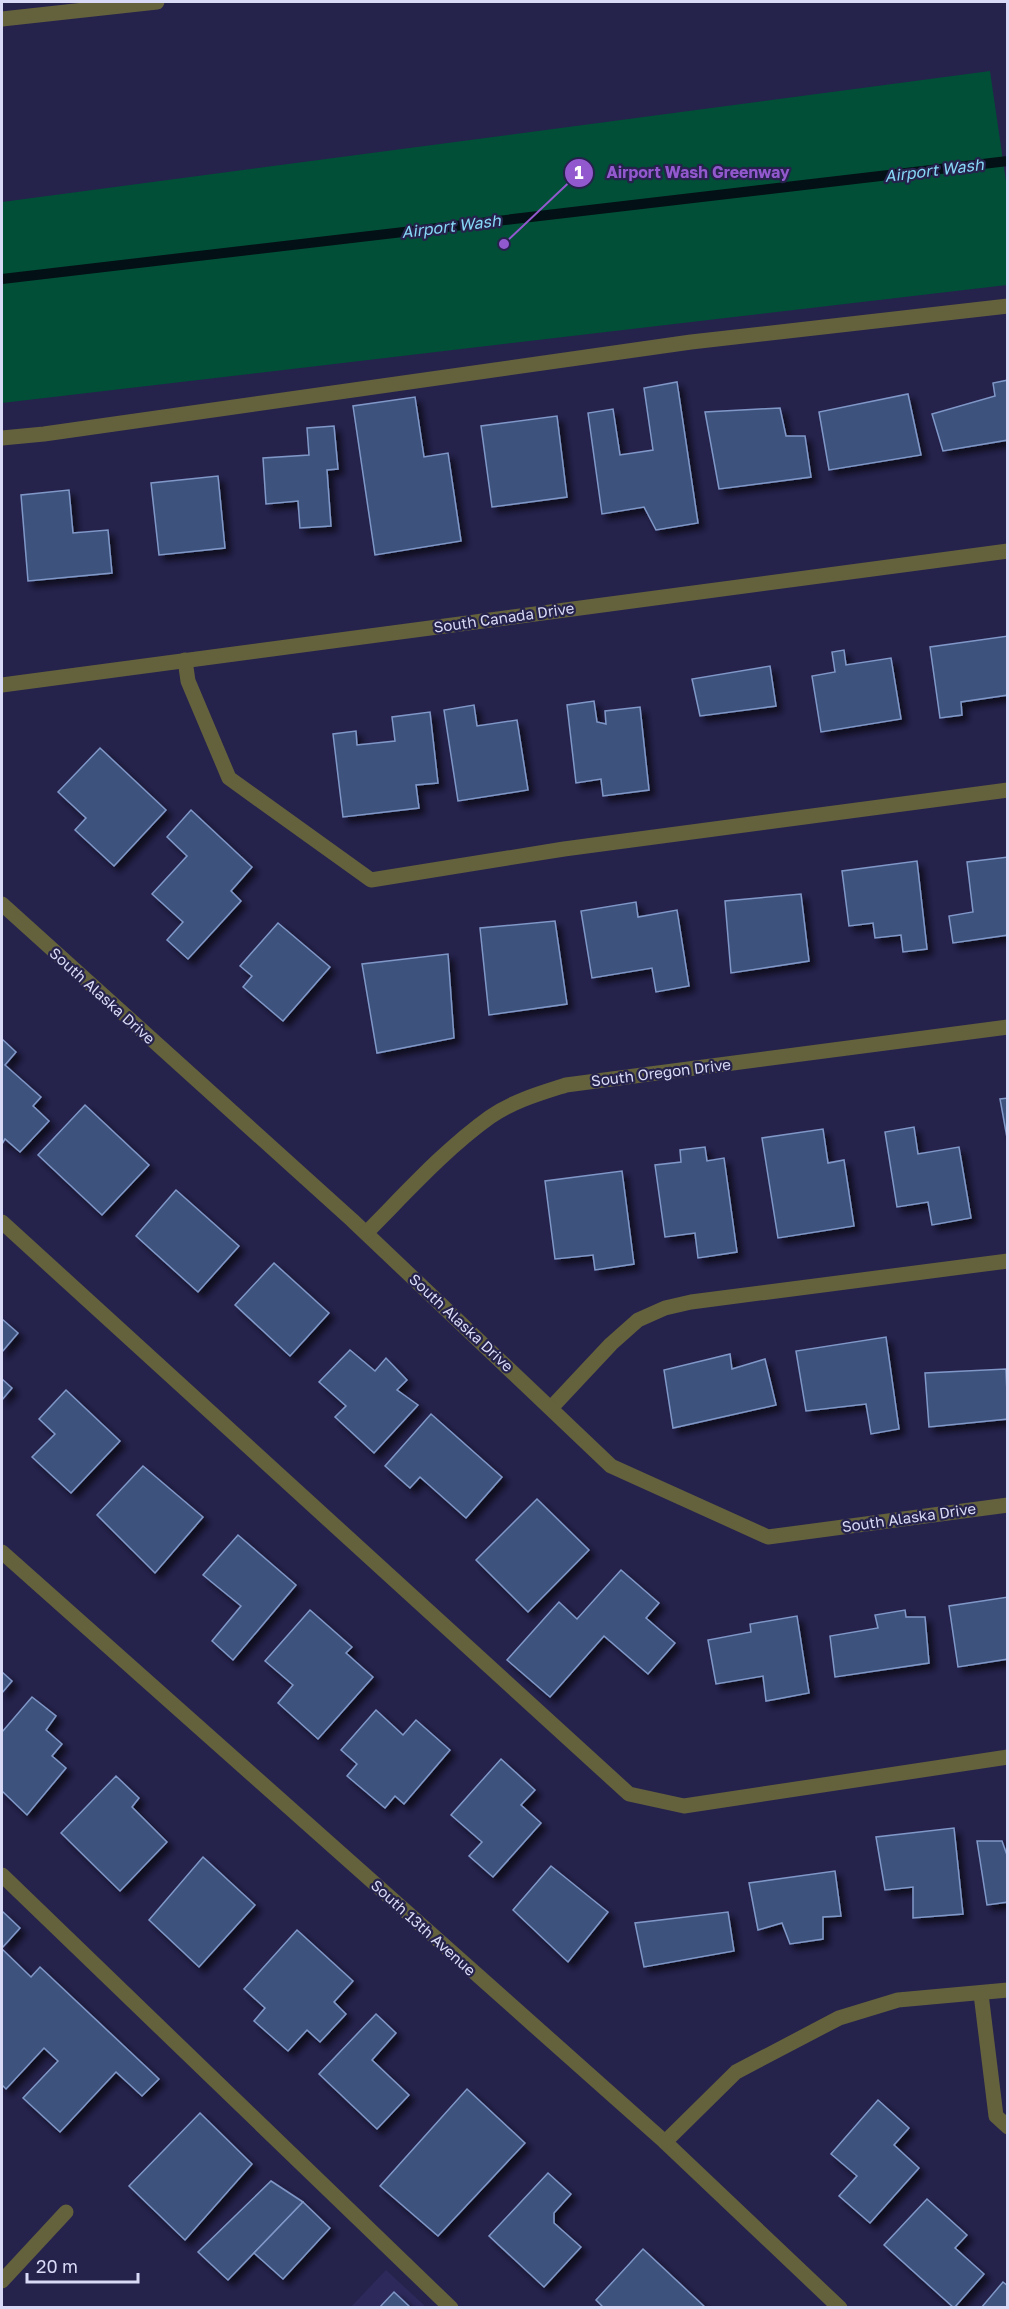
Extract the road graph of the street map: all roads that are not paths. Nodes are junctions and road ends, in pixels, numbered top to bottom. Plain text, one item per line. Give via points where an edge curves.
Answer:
1 (157, 2) edge
2 (2, 19) edge
3 (1008, 306) edge
4 (2, 438) edge
5 (1008, 551) edge
6 (185, 660) junction
7 (2, 685) edge
8 (1008, 790) edge
9 (2, 904) edge
10 (1008, 1027) edge
11 (2, 1222) edge
12 (366, 1233) junction
13 (1008, 1261) edge
14 (551, 1408) junction
15 (1008, 1505) edge
16 (2, 1552) edge
17 (1008, 1757) edge
18 (2, 1875) edge
19 (1008, 1990) edge
20 (981, 1994) junction
21 (1008, 2127) edge
22 (665, 2142) junction
23 (66, 2212) dead end
24 (2, 2280) edge
25 (451, 2307) edge
26 (840, 2307) edge

1 - 2 street
3 - 4 street via 692,342
5 - 6 street, South Canada Drive
6 - 7 street, South Canada Drive
6 - 8 street via 188,681 229,778 371,880 564,849
9 - 12 street, South Alaska Drive
10 - 12 street, South Oregon Drive via 566,1085 527,1098 492,1116 444,1155
11 - 17 street via 629,1794 684,1806
12 - 14 street, South Alaska Drive
13 - 14 street via 665,1308 638,1320
14 - 15 street, South Alaska Drive via 610,1466 768,1537
16 - 22 street, South 13th Avenue
18 - 25 street
19 - 20 street
20 - 21 street via 996,2116
20 - 22 street via 898,2000 838,2018 736,2072
22 - 26 street, South 13th Avenue
23 - 24 street

